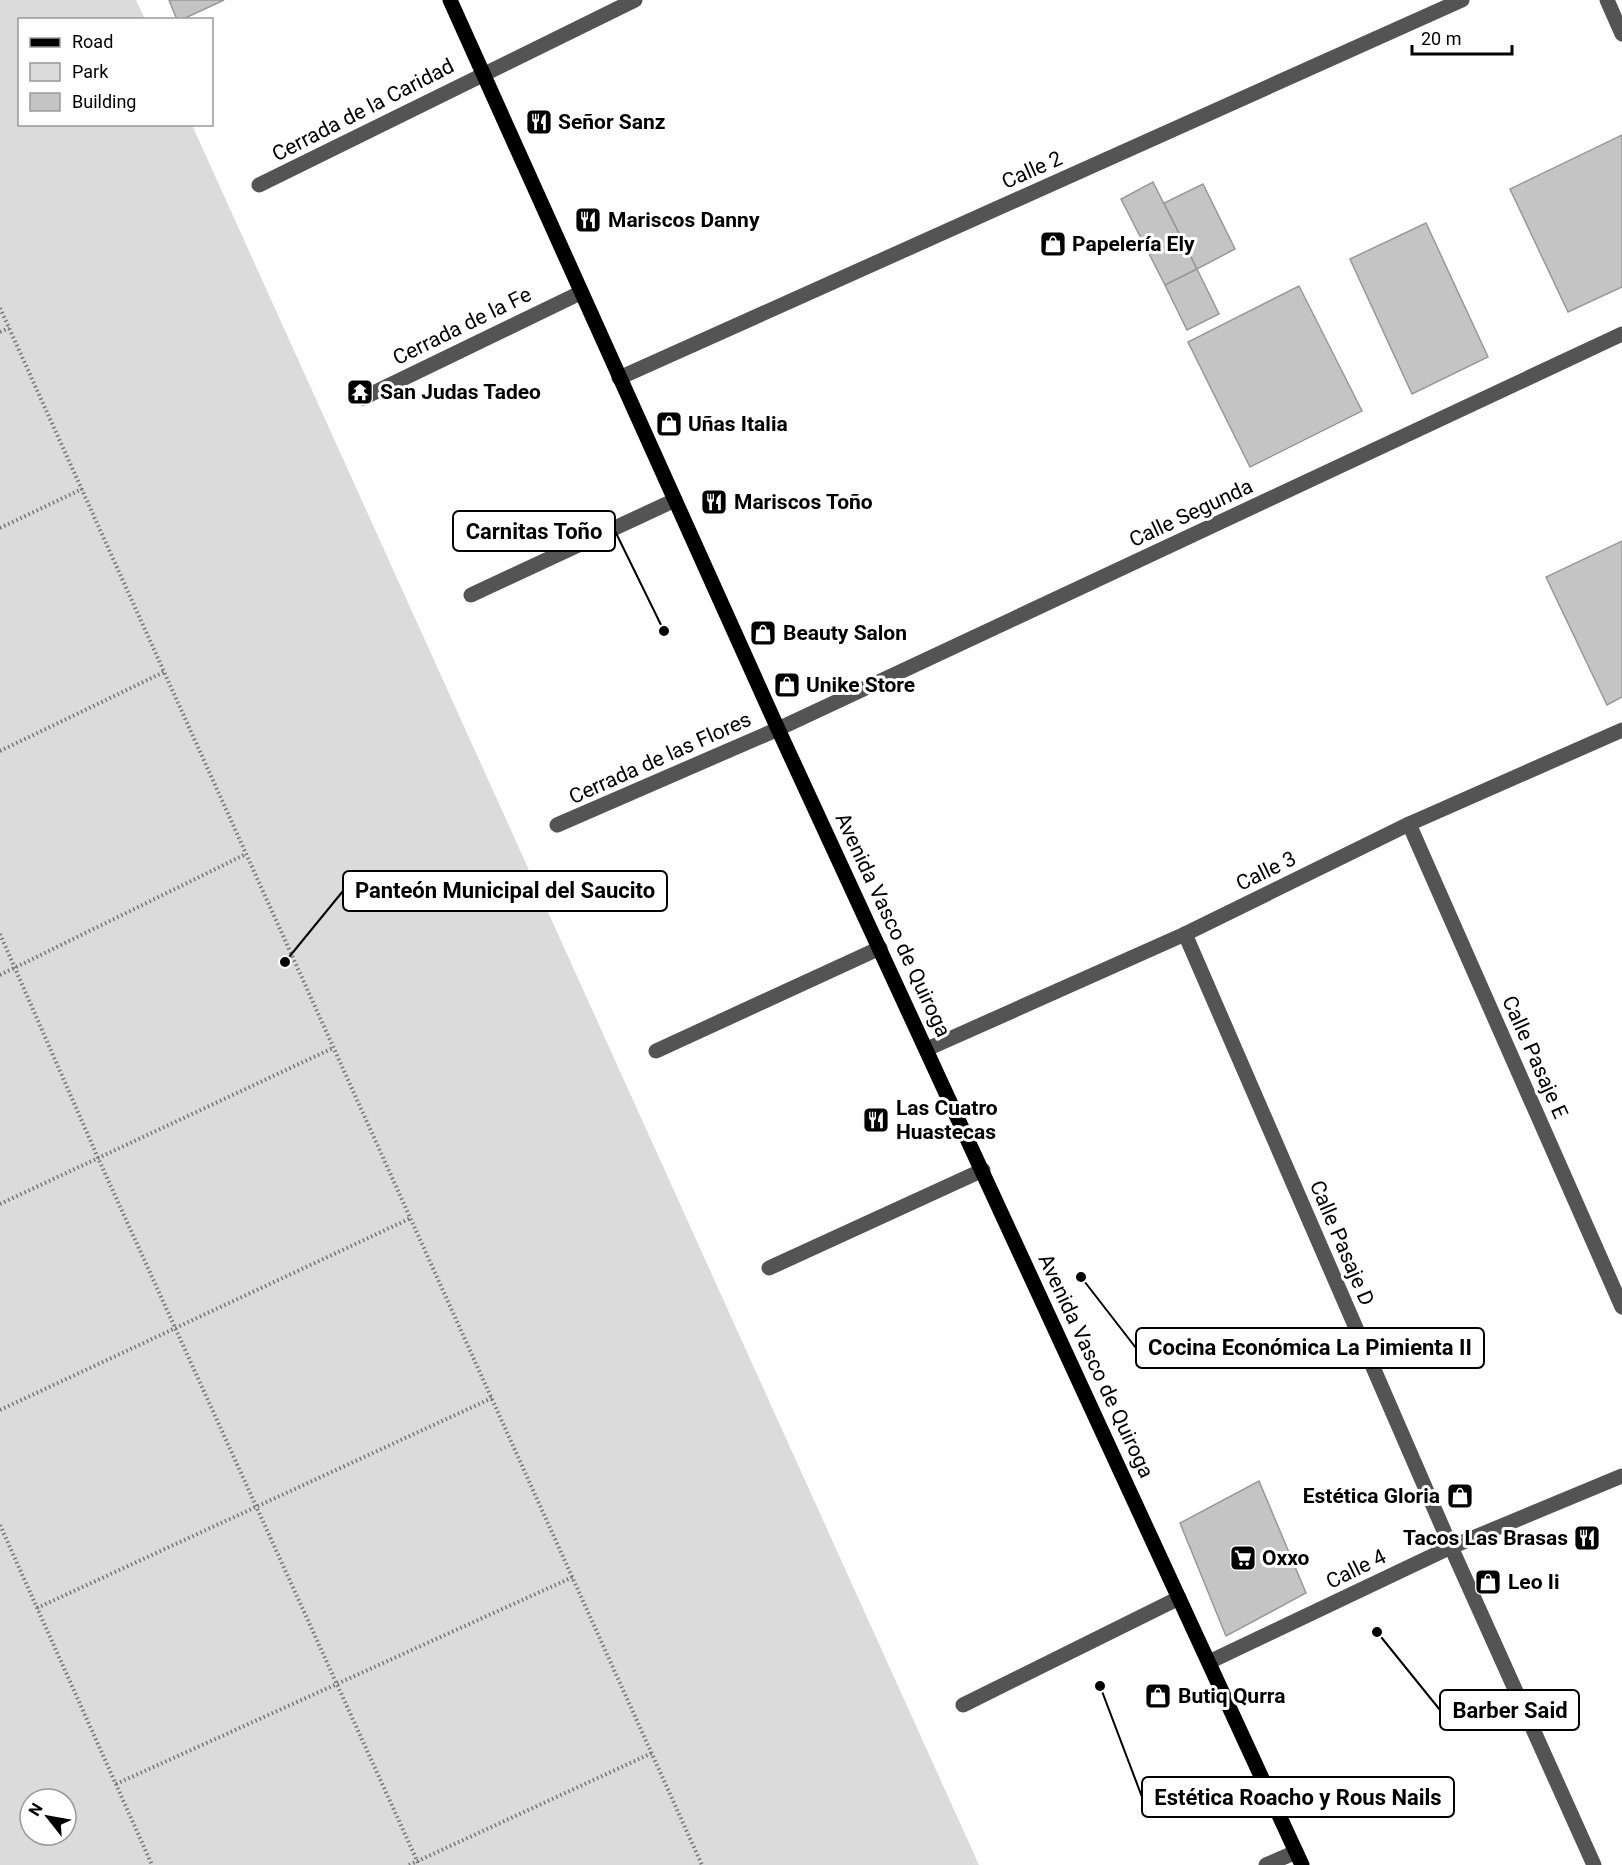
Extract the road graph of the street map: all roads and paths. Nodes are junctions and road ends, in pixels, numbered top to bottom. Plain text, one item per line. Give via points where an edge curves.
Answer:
1 (450, 0) edge
2 (635, 0) edge
3 (1462, 0) edge
4 (1607, 0) edge
5 (1622, 34) edge
6 (484, 73) junction
7 (259, 185) dead end
8 (580, 293) junction
9 (0, 308) edge
10 (9, 328) junction
11 (0, 332) edge
12 (1622, 334) edge
13 (620, 378) junction
14 (363, 398) dead end
15 (82, 489) junction
16 (675, 500) junction
17 (0, 528) edge
18 (471, 595) dead end
19 (164, 672) junction
20 (778, 729) junction
21 (1622, 730) edge
22 (0, 751) edge
23 (1409, 824) junction
24 (557, 825) dead end
25 (246, 854) junction
26 (0, 934) edge
27 (1185, 934) junction
28 (880, 948) junction
29 (15, 968) junction
30 (0, 975) edge
31 (333, 1048) junction
32 (927, 1049) junction
33 (656, 1051) dead end
34 (98, 1158) junction
35 (983, 1170) junction
36 (0, 1204) edge
37 (411, 1218) junction
38 (769, 1268) dead end
39 (1622, 1307) edge
40 (176, 1328) junction
41 (492, 1398) junction
42 (0, 1410) edge
43 (1622, 1476) edge
44 (257, 1507) junction
45 (0, 1525) edge
46 (1451, 1547) junction
47 (573, 1577) junction
48 (1179, 1598) junction
49 (38, 1608) junction
50 (1209, 1662) junction
51 (337, 1683) junction
52 (963, 1704) dead end
53 (652, 1753) junction
54 (116, 1784) junction
55 (1299, 1858) edge
56 (418, 1863) edge
57 (152, 1865) edge
58 (409, 1865) edge
59 (702, 1865) edge
60 (1266, 1865) edge
61 (1594, 1865) edge

1 - 6 main road, Avenida Vasco de Quiroga
2 - 6 street, Cerrada de la Caridad
3 - 13 street, Calle 2
4 - 5 street
6 - 7 street, Cerrada de la Caridad
6 - 8 main road, Avenida Vasco de Quiroga
8 - 13 main road, Avenida Vasco de Quiroga
8 - 14 street, Cerrada de la Fe
9 - 10 path
10 - 11 path
10 - 15 path
12 - 20 street, Calle Segunda
13 - 16 main road, Avenida Vasco de Quiroga
15 - 17 path
15 - 19 path
16 - 18 street
16 - 20 main road, Avenida Vasco de Quiroga
19 - 22 path
19 - 25 path
20 - 24 street, Cerrada de las Flores
20 - 28 main road, Avenida Vasco de Quiroga
21 - 23 street, Calle 3
23 - 27 street, Calle 3
23 - 39 street, Calle Pasaje E
25 - 29 path
25 - 31 path
26 - 29 path
27 - 32 street, Calle 3
27 - 46 street, Calle Pasaje D
28 - 32 main road, Avenida Vasco de Quiroga
28 - 33 street
29 - 30 path
29 - 34 path
31 - 34 path
31 - 37 path
32 - 35 main road, Avenida Vasco de Quiroga
34 - 36 path
34 - 40 path
35 - 38 street
35 - 48 main road, Avenida Vasco de Quiroga
37 - 40 path
37 - 41 path
40 - 42 path
40 - 44 path
41 - 44 path
41 - 47 path
43 - 46 street, Calle 4
44 - 49 path
44 - 51 path
45 - 49 path
46 - 50 street, Calle 4
46 - 61 street, Calle Pasaje D
47 - 51 path
47 - 53 path
48 - 50 main road, Avenida Vasco de Quiroga
48 - 52 street
49 - 54 path
50 - 55 main road, Avenida Vasco de Quiroga
51 - 54 path
51 - 56 path
53 - 56 path
53 - 59 path
54 - 57 path
55 - 60 street
56 - 58 path

